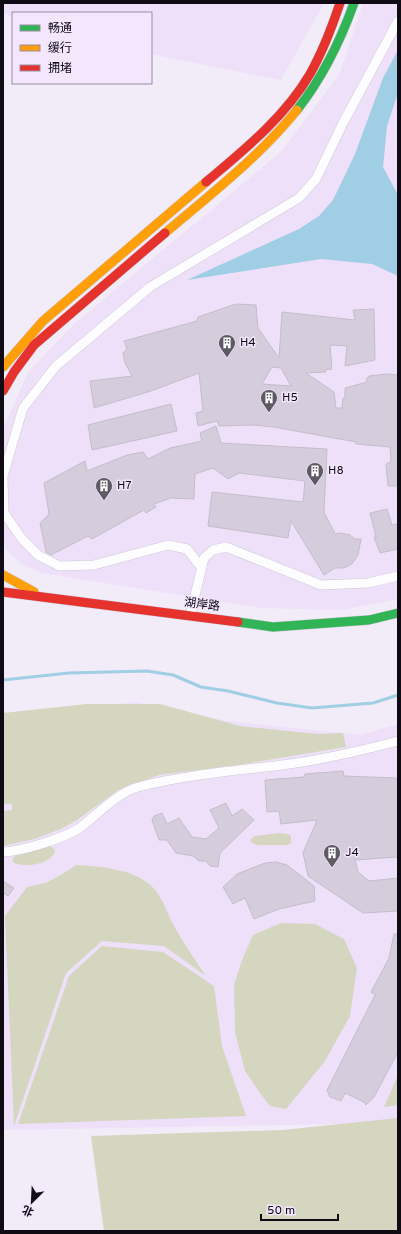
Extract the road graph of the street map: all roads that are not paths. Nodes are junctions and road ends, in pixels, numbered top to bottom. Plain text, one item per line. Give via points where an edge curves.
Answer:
1 (340, 3) edge
2 (354, 3) edge
3 (398, 21) edge
4 (3, 367) edge
5 (3, 391) edge
6 (201, 567) junction
7 (3, 575) edge
8 (398, 576) edge
9 (3, 592) edge
10 (42, 596) junction
11 (398, 613) edge
12 (190, 616) junction
13 (398, 741) edge
14 (3, 852) edge

1 - 4 street via 316,64 274,119 245,149 44,321 17,348
2 - 5 street via 338,47 302,107 236,172 34,345
3 - 6 street via 316,179 299,198 150,287 56,366 23,408 3,476 4,512 22,539 38,555 59,566 94,565 168,545 187,549
6 - 8 street via 204,558 214,550 226,548 321,585 368,583
6 - 12 street
7 - 10 street
9 - 10 street, 湖岸路
10 - 12 street, 湖岸路
11 - 12 street, 湖岸路 via 370,620 273,627
13 - 14 street via 329,757 183,778 135,788 78,828 51,841

